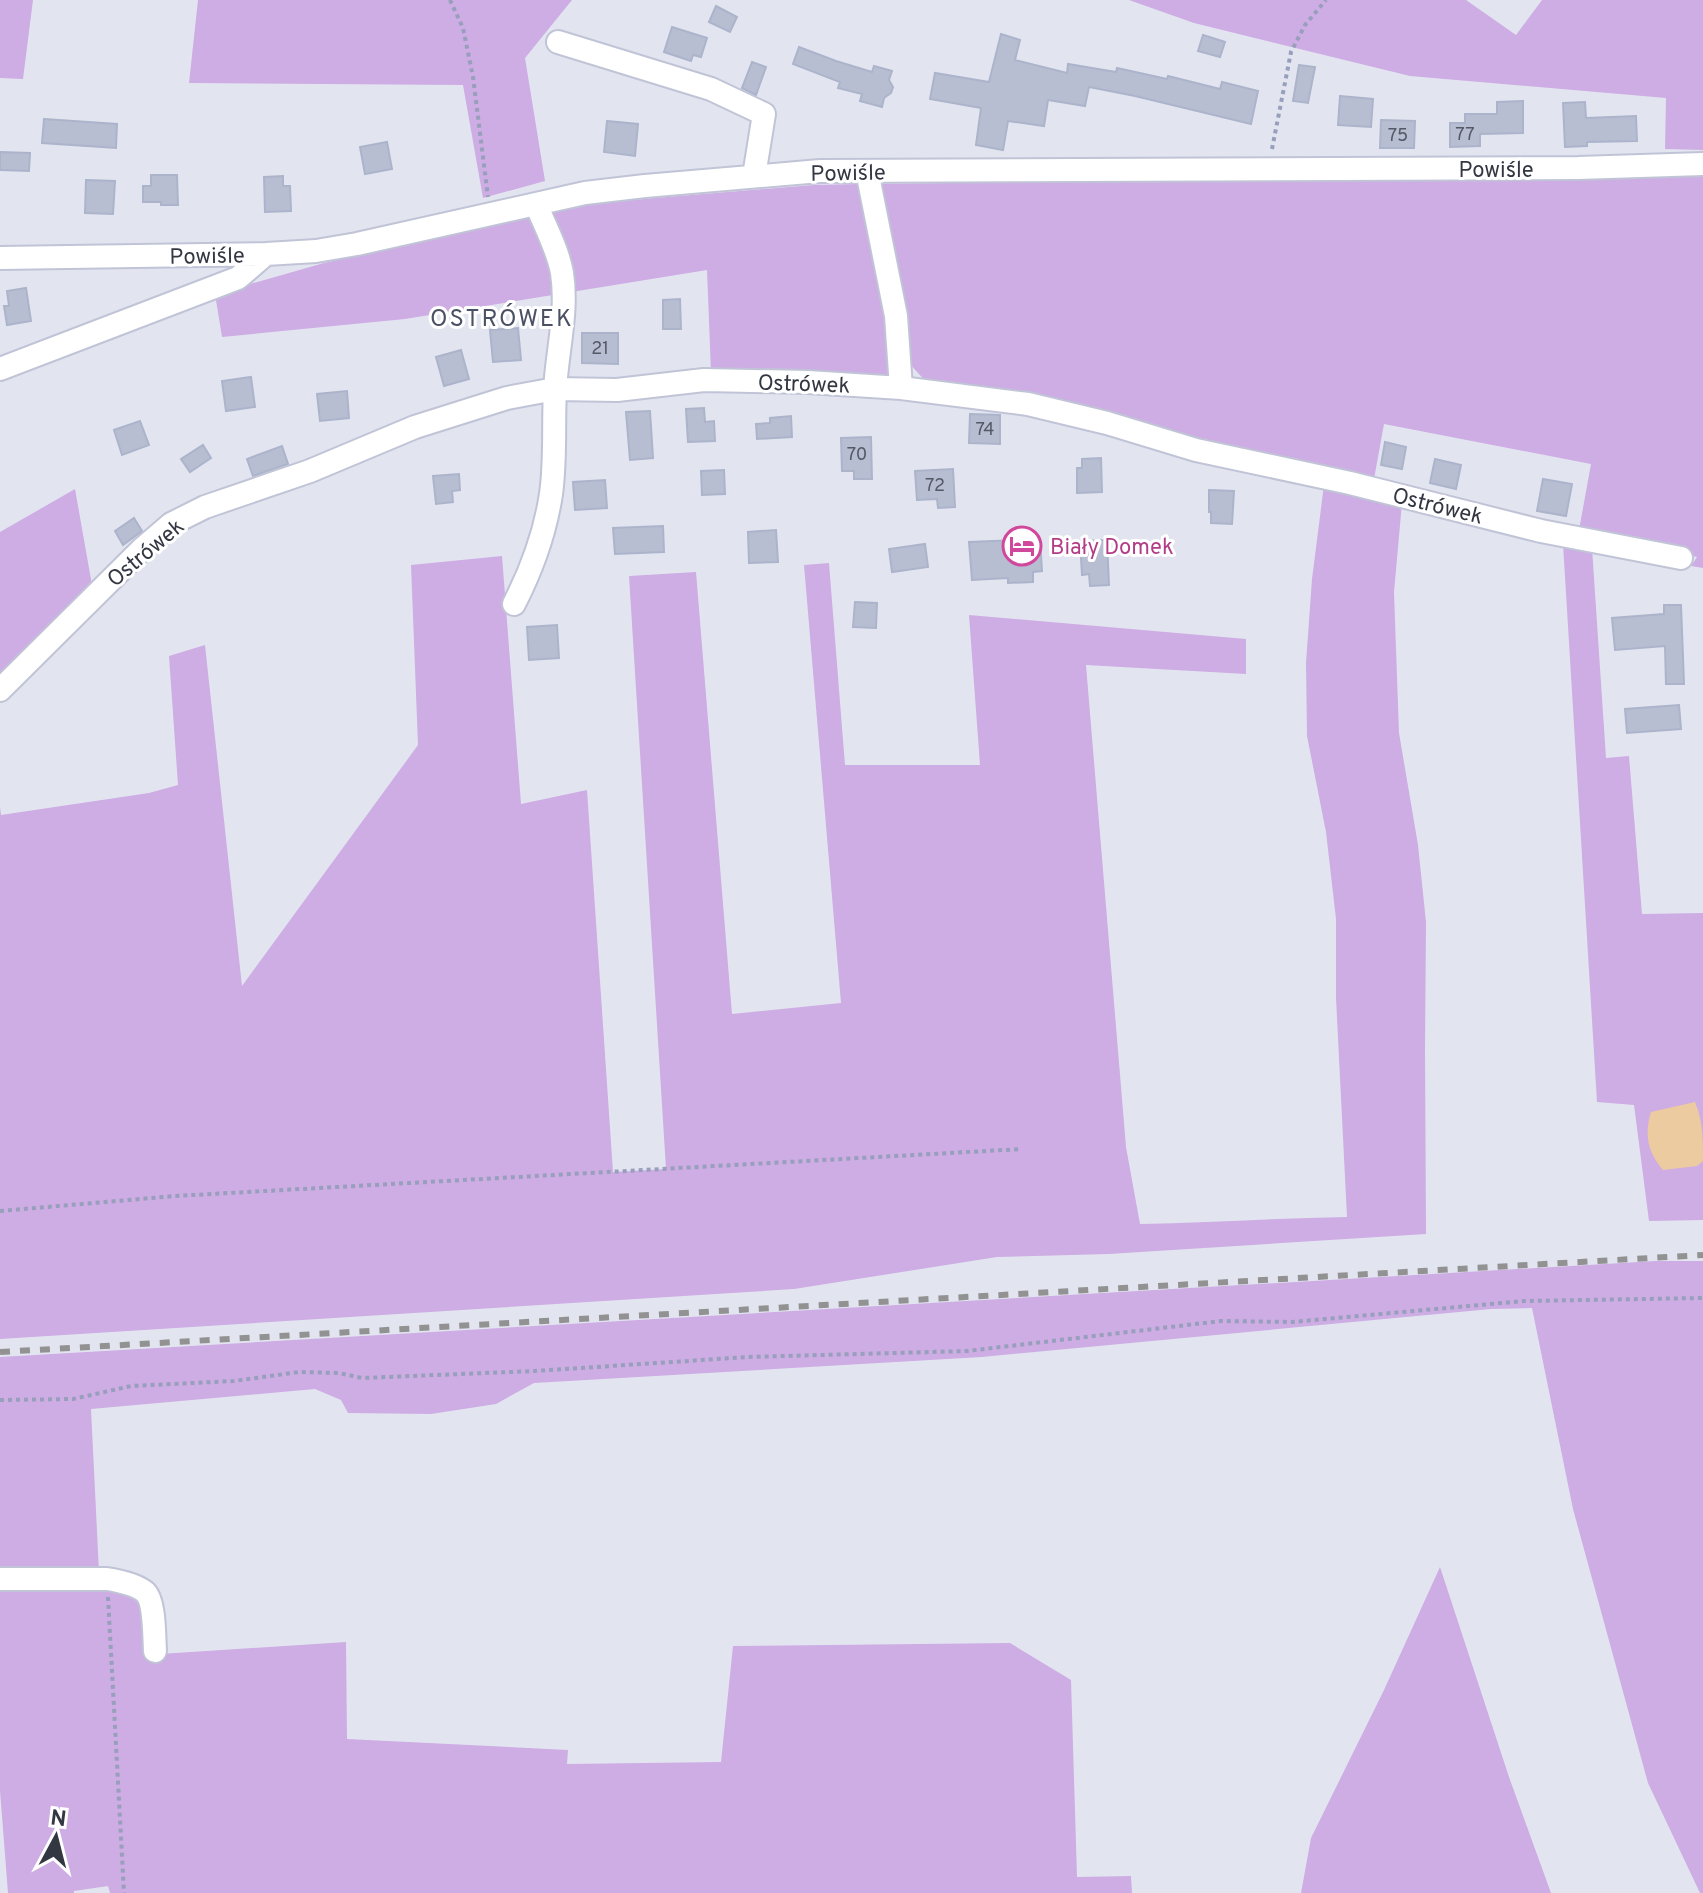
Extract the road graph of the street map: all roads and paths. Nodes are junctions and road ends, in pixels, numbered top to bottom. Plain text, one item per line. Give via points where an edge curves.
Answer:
1 (450, 0) edge
2 (1326, 0) edge
3 (558, 42) dead end
4 (1703, 164) edge
5 (1268, 169) junction
6 (867, 171) junction
7 (754, 176) junction
8 (536, 204) junction
9 (490, 214) junction
10 (266, 254) junction
11 (0, 258) edge
12 (0, 369) edge
13 (901, 388) junction
14 (555, 389) junction
15 (1681, 558) dead end
16 (514, 604) dead end
17 (0, 690) edge
18 (1022, 1149) dead end
19 (0, 1211) edge
20 (1703, 1298) edge
21 (0, 1400) edge
22 (0, 1579) edge
23 (107, 1579) junction
24 (155, 1651) dead end
25 (124, 1893) edge

1 - 9 path via 463,28 473,77
2 - 5 path via 1291,52
3 - 7 street via 711,89 764,114
4 - 5 street, Powiśle
5 - 6 street, Powiśle
6 - 7 street, Powiśle
6 - 13 street via 896,316
7 - 8 street, Powiśle via 585,193
8 - 9 street, Powiśle
8 - 14 street via 563,284
9 - 10 street, Powiśle via 343,247
10 - 11 street, Powiśle
10 - 12 street via 238,278
13 - 14 street, Ostrówek via 704,380 617,390
13 - 15 street, Ostrówek via 1028,404 1196,450 1541,531
14 - 16 street via 552,479 544,530
14 - 17 street, Ostrówek via 415,427 171,524
18 - 19 path via 190,1195
20 - 21 path via 1524,1301 1292,1322 1221,1321 967,1351 362,1378 299,1372 131,1386 73,1399
22 - 23 street
23 - 24 street via 146,1593
23 - 25 path

